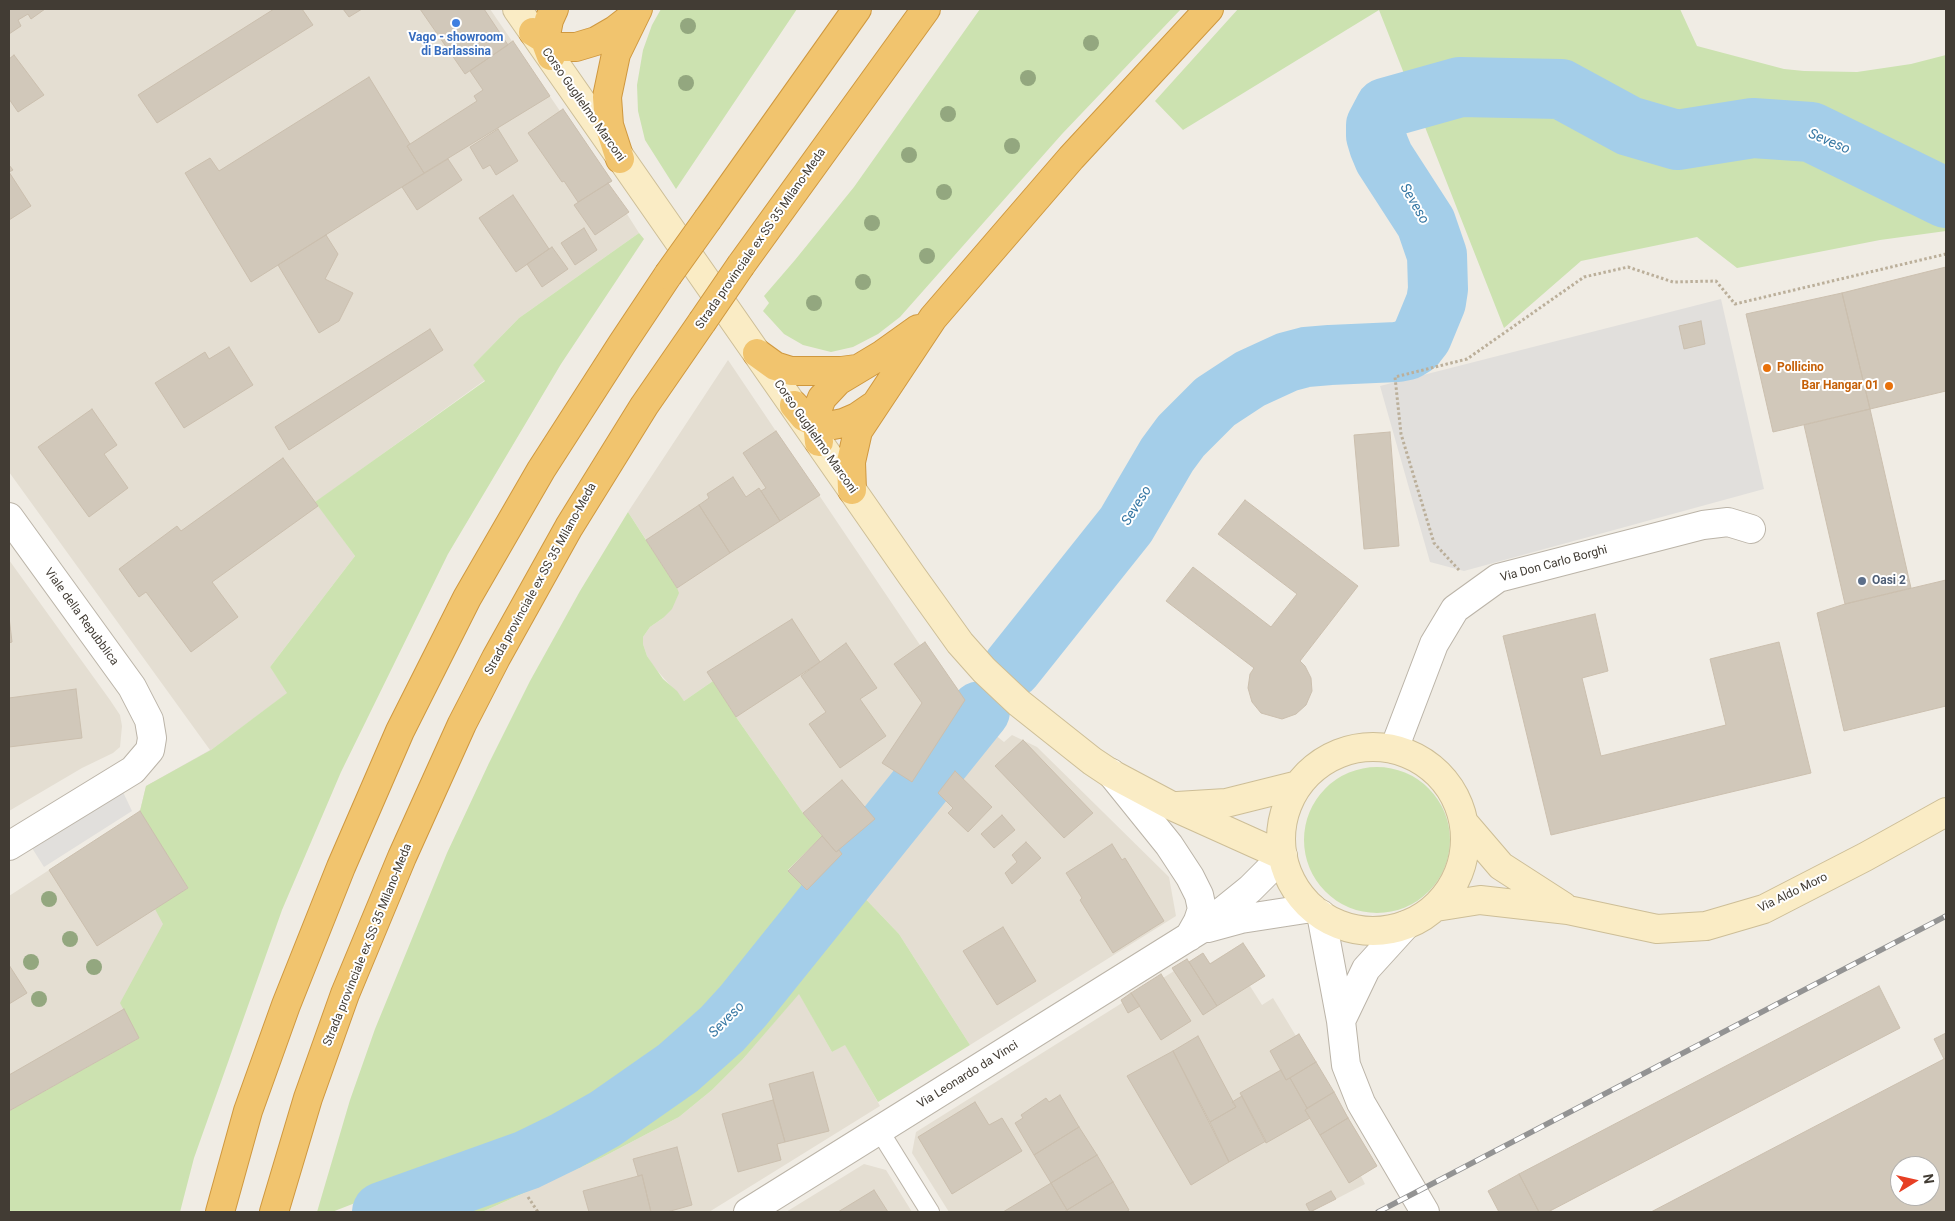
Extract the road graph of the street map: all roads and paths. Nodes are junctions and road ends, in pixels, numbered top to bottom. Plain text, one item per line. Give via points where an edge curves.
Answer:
1 (516, 9) edge
2 (554, 9) edge
3 (858, 9) edge
4 (926, 9) edge
5 (932, 9) edge
6 (1209, 9) edge
7 (636, 12) edge
8 (908, 35) junction
9 (543, 45) junction
10 (620, 158) junction
11 (1946, 254) edge
12 (933, 318) junction
13 (757, 353) junction
14 (856, 369) junction
15 (875, 404) junction
16 (794, 405) joint
17 (818, 432) junction
18 (852, 490) junction
19 (9, 517) edge
20 (1751, 529) dead end
21 (1479, 591) junction
22 (1394, 749) junction
23 (1110, 773) junction
24 (1298, 786) junction
25 (1172, 806) junction
26 (1946, 812) edge
27 (1465, 824) junction
28 (9, 846) edge
29 (1283, 856) junction
30 (1436, 907) junction
31 (1568, 910) junction
32 (1316, 911) junction
33 (1406, 925) junction
34 (1193, 934) junction
35 (1342, 1021) junction
36 (879, 1130) junction
37 (528, 1197) dead end
38 (220, 1212) edge
39 (274, 1212) edge
40 (538, 1212) edge
41 (748, 1212) edge
42 (930, 1212) edge
43 (1425, 1212) edge

1 - 9 street, Corso Guglielmo Marconi
2 - 9 highway
3 - 38 highway, bridge via 668,275 586,398 467,598 400,731 330,893 246,1120
4 - 8 highway, Strada provinciale ex SS 35 Milano-Meda
5 - 8 highway
6 - 12 highway via 1071,158
7 - 9 highway via 596,41 576,47
7 - 10 highway via 616,54 607,97 609,125
8 - 39 highway, Strada provinciale ex SS 35 Milano-Meda, bridge via 741,265 644,406 569,527 509,633 462,724 345,994 308,1098
9 - 10 street, Corso Guglielmo Marconi
10 - 13 street, Corso Guglielmo Marconi
11 - 21 path via 1735,304 1716,281 1673,282 1628,267 1584,277 1468,359 1395,377 1401,434 1434,542
12 - 14 highway via 906,339
12 - 15 highway
13 - 14 highway via 775,366 791,371 841,372
13 - 16 street, Corso Guglielmo Marconi
14 - 17 highway via 838,381 822,398 818,408
15 - 17 highway via 857,417
15 - 18 highway via 858,431 851,462
16 - 17 highway
17 - 18 street, Corso Guglielmo Marconi
18 - 23 street, Corso Guglielmo Marconi via 960,643 984,670 1019,703
19 - 28 street, Viale della Repubblica via 132,687 149,720 152,738 150,750 133,770
20 - 21 street, Via Don Carlo Borghi via 1728,522 1703,525 1498,578
21 - 22 street, Via Don Carlo Borghi via 1454,609 1434,644
22 - 24 street via 1367,746 1340,752 1317,766
22 - 27 street via 1420,758 1441,776 1456,798
23 - 25 street, Corso Guglielmo Marconi
23 - 34 street via 1169,845 1190,877 1202,909
24 - 25 street via 1226,803
24 - 29 street via 1287,807 1282,831
25 - 29 street, Corso Guglielmo Marconi
26 - 31 street, Via Aldo Moro via 1764,909 1706,926 1656,928
27 - 30 street via 1464,855 1454,883
27 - 31 street, Via Aldo Moro via 1501,866
29 - 32 street via 1294,886
29 - 34 street via 1250,889
30 - 31 street, Via Aldo Moro via 1480,900
30 - 33 street
32 - 33 street via 1340,925 1362,930
32 - 34 street via 1241,919
32 - 35 street
33 - 35 street via 1366,970
34 - 36 street, Via Leonardo da Vinci
35 - 43 street via 1346,1065 1361,1103
36 - 41 street, Via Leonardo da Vinci
36 - 42 lane
37 - 40 path

